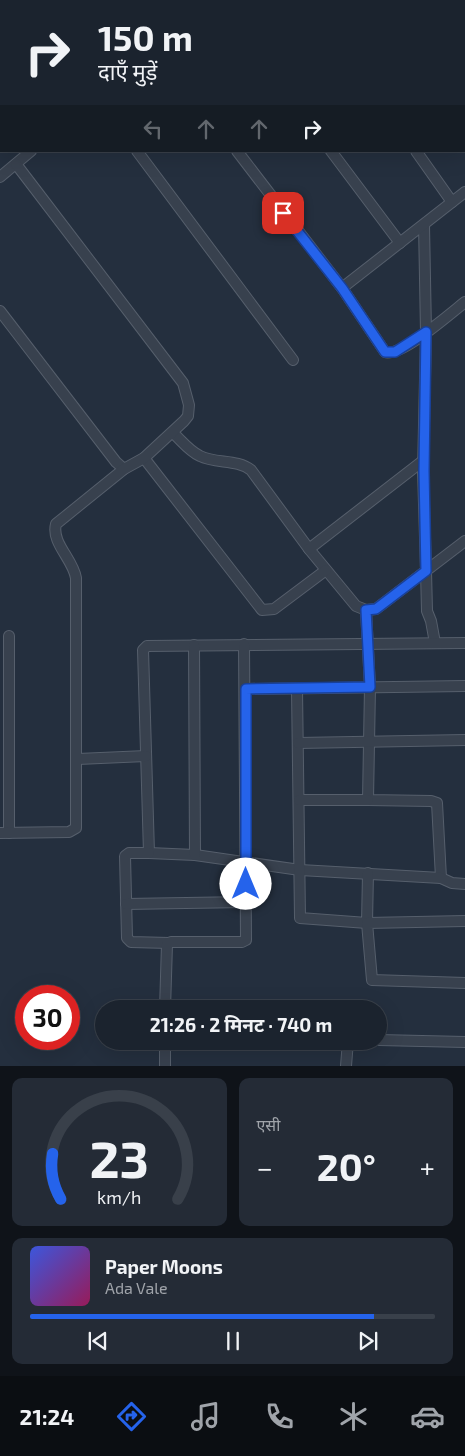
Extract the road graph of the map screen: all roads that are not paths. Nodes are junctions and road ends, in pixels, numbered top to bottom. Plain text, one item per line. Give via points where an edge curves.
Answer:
1 (30, 152) edge
2 (138, 152) edge
3 (238, 152) edge
4 (332, 152) edge
5 (417, 152) edge
6 (16, 164) junction
7 (0, 177) edge
8 (465, 192) edge
9 (452, 202) junction
10 (424, 225) junction
11 (400, 243) junction
12 (342, 288) junction
13 (465, 302) edge
14 (0, 311) edge
15 (426, 332) junction
16 (293, 360) dead end
17 (173, 433) junction
18 (144, 458) junction
19 (424, 460) junction
20 (124, 470) junction
21 (465, 541) edge
22 (309, 549) junction
23 (326, 570) junction
24 (426, 571) junction
25 (366, 610) junction
26 (9, 636) dead end
27 (435, 643) junction
28 (465, 643) edge
29 (244, 644) junction
30 (194, 645) junction
31 (368, 645) junction
32 (465, 686) edge
33 (370, 687) junction
34 (246, 689) junction
35 (297, 689) junction
36 (465, 740) edge
37 (370, 742) junction
38 (298, 743) junction
39 (146, 756) junction
40 (78, 759) junction
41 (298, 800) junction
42 (368, 800) junction
43 (5, 832) edge
44 (148, 852) junction
45 (195, 855) junction
46 (246, 861) junction
47 (300, 870) junction
48 (368, 873) junction
49 (441, 878) junction
50 (465, 884) edge
51 (246, 902) junction
52 (126, 904) junction
53 (465, 921) edge
54 (367, 923) junction
55 (168, 943) junction
56 (465, 983) edge
57 (166, 1000) edge
58 (387, 1040) edge
59 (465, 1042) edge
60 (165, 1050) edge
61 (347, 1050) edge
62 (165, 1066) edge
63 (346, 1066) edge

1 - 6 street
2 - 16 street
3 - 12 street
4 - 11 street
5 - 9 street
6 - 7 street
6 - 17 street via 183,383 189,398 189,412
8 - 9 street
9 - 10 street
10 - 11 street
10 - 15 street
11 - 12 street
12 - 15 street via 387,353 395,352
13 - 15 street
14 - 20 street
15 - 19 street
17 - 18 street
17 - 22 street via 202,458 244,465 251,470
18 - 20 street
18 - 23 street via 262,610 274,609
19 - 22 street
19 - 24 street
20 - 40 street via 58,520 55,528 55,535 73,565 76,578
21 - 24 street
22 - 23 street
23 - 25 street via 356,606
24 - 25 street via 376,609
24 - 27 street via 427,611
25 - 31 street
26 - 43 street
27 - 28 street
27 - 31 street
29 - 30 street
29 - 31 street
29 - 34 street
30 - 39 street via 143,648
30 - 45 street
31 - 33 street
32 - 33 street
33 - 35 street
33 - 37 street
34 - 35 street
34 - 46 street
35 - 38 street
36 - 37 street
37 - 38 street
37 - 42 street
38 - 41 street
39 - 40 street
39 - 44 street
40 - 43 street via 74,830
41 - 42 street
41 - 47 street
42 - 49 street via 431,801 437,804
44 - 45 street
44 - 52 street via 126,856
45 - 46 street
46 - 47 street
46 - 51 street
47 - 48 street
47 - 54 street via 301,919
48 - 49 street
48 - 54 street
49 - 50 street
51 - 52 street
51 - 55 street via 244,942
52 - 55 street via 129,941
53 - 54 street
54 - 56 street via 372,980
55 - 57 street
58 - 59 street
60 - 62 street
61 - 63 street

